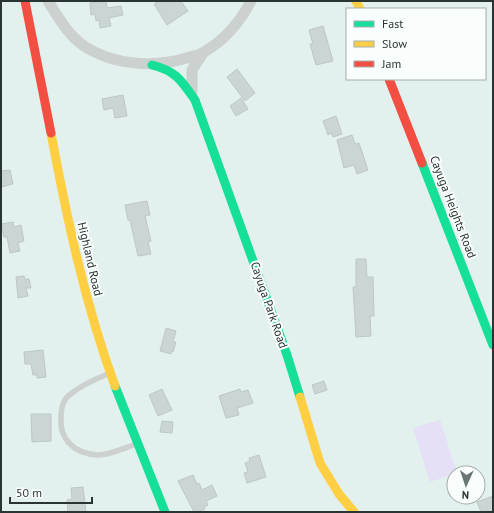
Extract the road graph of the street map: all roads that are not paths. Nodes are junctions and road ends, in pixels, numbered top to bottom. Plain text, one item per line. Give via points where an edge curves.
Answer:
1 (25, 1) edge
2 (48, 1) edge
3 (251, 1) edge
4 (203, 53) junction
5 (152, 64) junction
6 (389, 80) edge
7 (192, 93) junction
8 (493, 345) edge
9 (110, 373) junction
10 (136, 444) junction
11 (166, 512) edge
12 (354, 512) edge

1 - 9 street, Highland Road via 66,208 89,306
2 - 5 street via 61,23 83,45 113,59
3 - 4 street via 228,34
4 - 5 street via 178,61
4 - 7 street, Cayuga Park Road via 192,70
5 - 7 street, Cayuga Park Road via 167,69 179,77
6 - 8 street, Cayuga Heights Road
7 - 12 street, Cayuga Park Road via 287,355 320,463 339,494
9 - 10 street, Highland Road
9 - 10 lane via 67,397 61,408 62,435 75,449 98,455
10 - 11 street, Highland Road

